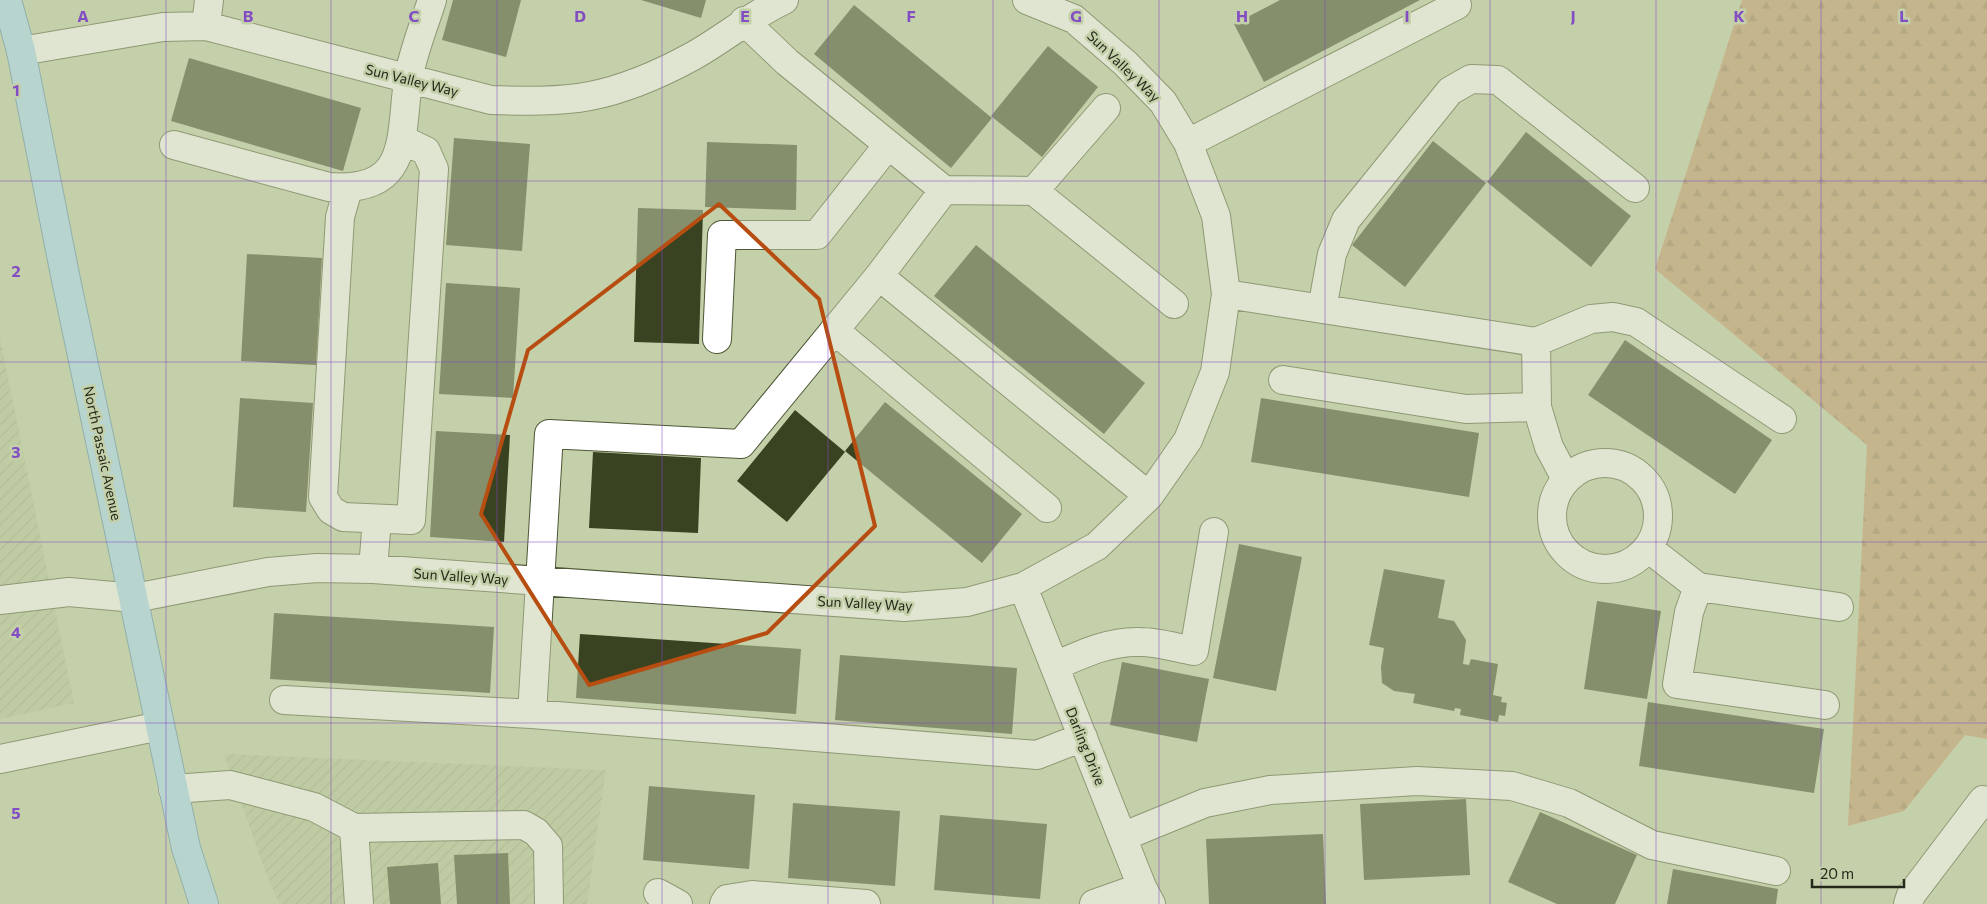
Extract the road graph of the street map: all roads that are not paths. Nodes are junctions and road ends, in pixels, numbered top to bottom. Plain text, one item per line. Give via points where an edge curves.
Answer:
1 (7, 0) edge
2 (432, 0) edge
3 (784, 0) edge
4 (1027, 0) edge
5 (1457, 5) dead end
6 (1078, 9) edge
7 (208, 13) edge
8 (744, 21) junction
9 (22, 51) junction
10 (408, 79) junction
11 (1106, 108) dead end
12 (403, 140) junction
13 (1188, 143) junction
14 (174, 145) dead end
15 (888, 145) junction
16 (1635, 188) dead end
17 (348, 189) junction
18 (944, 190) junction
19 (1034, 191) junction
20 (879, 276) junction
21 (1226, 294) junction
22 (1174, 304) dead end
23 (1322, 309) junction
24 (834, 330) junction
25 (717, 340) dead end
26 (1536, 342) junction
27 (1283, 380) dead end
28 (1537, 408) junction
29 (1782, 419) dead end
30 (1566, 479) junction
31 (1149, 496) junction
32 (1047, 508) dead end
33 (377, 519) junction
34 (1214, 532) dead end
35 (1648, 548) junction
36 (373, 569) junction
37 (541, 582) junction
38 (1023, 587) junction
39 (1698, 587) junction
40 (135, 598) junction
41 (0, 600) edge
42 (1839, 607) dead end
43 (1055, 666) junction
44 (284, 700) dead end
45 (1824, 705) dead end
46 (532, 714) junction
47 (160, 726) junction
48 (1083, 737) junction
49 (0, 759) edge
50 (173, 789) junction
51 (1987, 801) edge
52 (354, 828) junction
53 (1122, 837) junction
54 (1776, 871) dead end
55 (1147, 895) edge
56 (204, 904) edge
57 (359, 904) edge
58 (549, 904) edge
59 (724, 904) edge
60 (866, 904) edge
61 (1094, 904) edge
62 (1908, 904) edge

1 - 9 main road, North Passaic Avenue
2 - 10 street
3 - 8 street, Sun Valley Way
4 - 6 street, Sun Valley Way
5 - 13 street
6 - 13 street, Sun Valley Way via 1163,102
7 - 9 street, Sun Valley Way via 163,27
7 - 10 street, Sun Valley Way
8 - 10 street, Sun Valley Way via 687,59 646,78 591,96 540,102 491,100
8 - 15 street
9 - 40 main road, North Passaic Avenue via 65,275
10 - 12 street
11 - 19 street
12 - 17 street via 394,165 378,180
12 - 33 street via 426,151 434,169 412,511 411,520
13 - 21 street, Sun Valley Way via 1216,216
14 - 17 street via 329,187
15 - 18 street
15 - 25 street via 817,235 722,235
16 - 23 street via 1498,80 1471,79 1450,91 1346,220 1332,254
17 - 33 street via 340,217 323,497 331,510 343,517
18 - 19 street
18 - 20 street
19 - 22 street
20 - 24 street
20 - 31 street
21 - 23 street
21 - 31 street, Sun Valley Way via 1215,372 1188,440
23 - 26 street
24 - 32 street
24 - 37 street via 741,444 550,434
26 - 28 street
26 - 29 street via 1591,319 1614,317 1636,322
27 - 28 street via 1466,409
28 - 30 street via 1549,447
30 - 35 street via 1579,468 1596,462 1632,469 1646,480 1655,496 1658,514 1656,532
30 - 35 street via 1556,493 1551,510 1559,544 1570,557 1585,566 1602,570 1619,568
31 - 38 street, Sun Valley Way via 1097,546
33 - 36 street
34 - 43 street via 1194,651 1142,642 1119,643
35 - 39 street
36 - 37 street, Sun Valley Way
36 - 40 street, Sun Valley Way via 317,568 268,572
37 - 38 street, Sun Valley Way via 904,606 967,602
37 - 46 street
38 - 43 street, Darling Drive
39 - 42 street
39 - 45 street via 1690,612 1678,684
40 - 41 street, Sun Valley Way via 69,592
40 - 47 main road, North Passaic Avenue
43 - 48 street, Darling Drive
44 - 46 street
46 - 48 street via 1036,754
47 - 49 street
47 - 50 main road, North Passaic Avenue
48 - 53 street, Darling Drive
50 - 52 street via 230,785 314,807
50 - 56 main road, North Passaic Avenue via 186,848
51 - 62 street via 1983,800 1911,894
52 - 57 street
52 - 58 street via 524,825 536,832 548,846
53 - 54 street via 1204,803 1270,790 1417,781 1512,786 1569,803 1652,845
53 - 55 street, Darling Drive
55 - 61 street
59 - 60 street via 727,898 752,895

